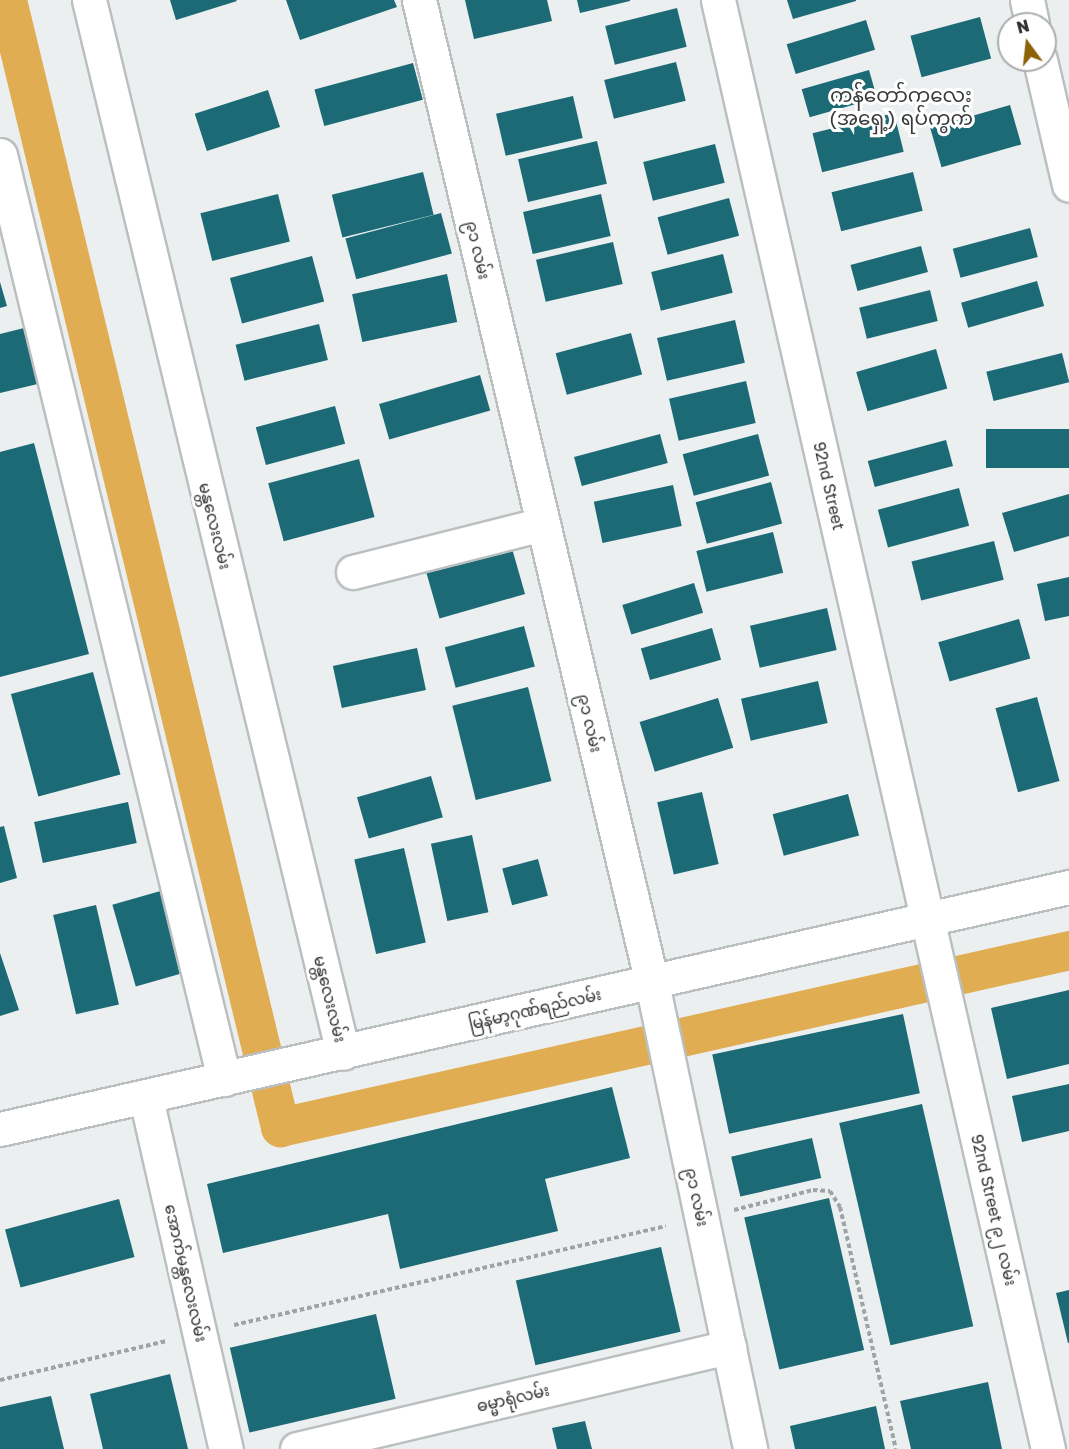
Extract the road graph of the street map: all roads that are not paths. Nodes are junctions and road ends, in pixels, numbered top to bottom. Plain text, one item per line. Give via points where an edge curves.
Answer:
1 (89, 0) edge
2 (419, 0) edge
3 (718, 0) edge
4 (1043, 72) edge
5 (0, 155) edge
6 (1069, 185) edge
7 (543, 524) junction
8 (353, 572) dead end
9 (1069, 887) edge
10 (929, 919) junction
11 (941, 972) joint
12 (652, 983) junction
13 (343, 1053) junction
14 (224, 1079) junction
15 (146, 1098) junction
16 (0, 1130) edge
17 (729, 1347) junction
18 (226, 1449) edge
19 (297, 1449) edge
20 (750, 1449) edge
21 (1048, 1449) edge

1 - 13 street, မန္တလေးလမ်း
2 - 7 street, ၉၁ လမ်း
3 - 10 street, 92nd Street
4 - 6 street
5 - 14 street
7 - 8 street
7 - 12 street, ၉၁ လမ်း
9 - 10 street, မြန်မာ့ဂုဏ်ရည်လမ်း
10 - 11 street, 92nd Street
10 - 12 street, မြန်မာ့ဂုဏ်ရည်လမ်း
11 - 21 street, 92nd Street ၉၂ လမ်း
12 - 13 street, မြန်မာ့ဂုဏ်ရည်လမ်း
12 - 17 street, ၉၁ လမ်း
13 - 14 street, မြန်မာ့ဂုဏ်ရည်လမ်း
14 - 15 street, မြန်မာ့ဂုဏ်ရည်လမ်း
15 - 16 street, မြန်မာ့ဂုဏ်ရည်လမ်း
15 - 18 street, အောက်မန္တလေးလမ်း
17 - 19 street, ဓမ္မာရုံလမ်း
17 - 20 street, ၉၁ လမ်း

